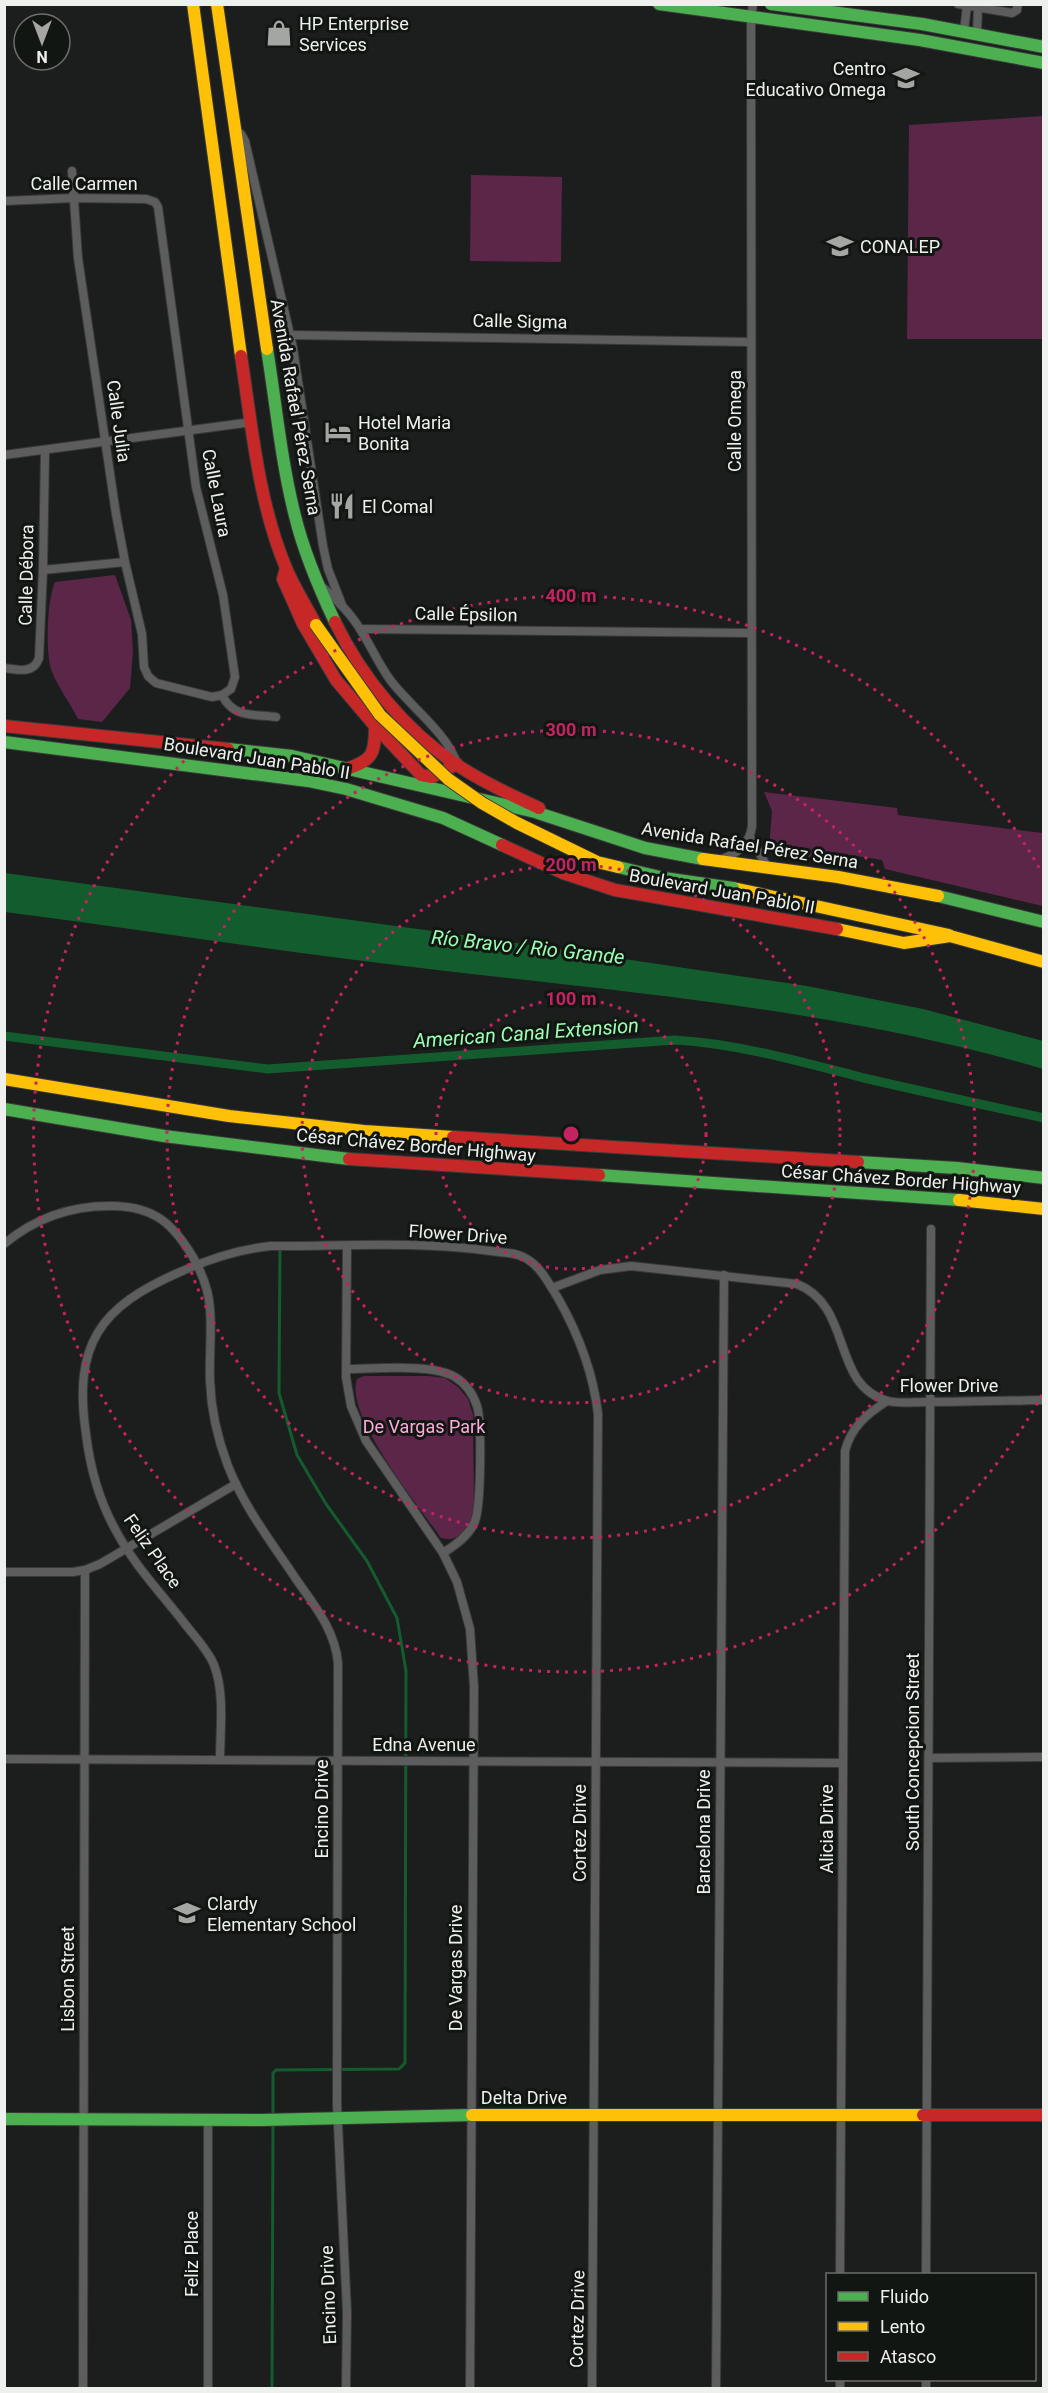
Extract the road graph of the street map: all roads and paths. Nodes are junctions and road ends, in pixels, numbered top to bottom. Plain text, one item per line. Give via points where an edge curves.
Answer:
1 (193, 4) edge
2 (217, 4) edge
3 (659, 4) edge
4 (771, 4) edge
5 (1018, 4) edge
6 (963, 5) edge
7 (978, 8) junction
8 (752, 11) edge
9 (870, 16) junction
10 (970, 32) junction
11 (868, 33) junction
12 (1044, 47) edge
13 (1044, 63) edge
14 (235, 130) junction
15 (72, 171) dead end
16 (74, 198) junction
17 (4, 201) edge
18 (159, 210) joint
19 (290, 335) junction
20 (750, 342) junction
21 (252, 422) junction
22 (189, 432) junction
23 (105, 443) junction
24 (45, 452) junction
25 (4, 455) edge
26 (125, 562) junction
27 (286, 568) junction
28 (43, 570) junction
29 (318, 584) junction
30 (342, 604) junction
31 (360, 628) junction
32 (750, 633) junction
33 (4, 668) edge
34 (222, 695) junction
35 (276, 717) dead end
36 (4, 726) edge
37 (375, 726) junction
38 (4, 742) edge
39 (457, 764) junction
40 (345, 769) junction
41 (562, 819) junction
42 (750, 837) junction
43 (716, 861) junction
44 (768, 868) junction
45 (1044, 922) edge
46 (950, 936) junction
47 (1044, 962) edge
48 (4, 1079) edge
49 (4, 1109) edge
50 (1044, 1178) edge
51 (1044, 1209) edge
52 (931, 1229) dead end
53 (5, 1243) edge
54 (347, 1246) junction
55 (197, 1265) junction
56 (724, 1275) junction
57 (552, 1288) junction
58 (346, 1369) junction
59 (1044, 1400) edge
60 (887, 1401) junction
61 (931, 1402) junction
62 (236, 1484) junction
63 (126, 1548) junction
64 (443, 1553) junction
65 (85, 1570) junction
66 (4, 1572) edge
67 (1044, 1757) edge
68 (929, 1758) junction
69 (83, 1759) junction
70 (4, 1760) edge
71 (220, 1760) junction
72 (338, 1760) junction
73 (473, 1761) junction
74 (596, 1761) junction
75 (720, 1762) junction
76 (843, 1762) junction
77 (471, 2115) junction
78 (594, 2115) junction
79 (718, 2115) junction
80 (841, 2115) junction
81 (926, 2115) junction
82 (1044, 2115) edge
83 (338, 2118) junction
84 (4, 2119) edge
85 (84, 2119) junction
86 (208, 2120) junction
87 (840, 2273) edge
88 (926, 2273) edge
89 (82, 2388) edge
90 (208, 2388) edge
91 (346, 2388) edge
92 (470, 2388) edge
93 (592, 2388) edge
94 (716, 2388) edge

1 - 21 main road
2 - 14 main road, Avenida Rafael Pérez Serna
3 - 8 main road
4 - 9 main road
5 - 7 street via 1012,13
6 - 7 street
6 - 10 street
7 - 10 street
8 - 11 main road
8 - 20 street, Calle Omega
9 - 10 main road
9 - 11 main road
10 - 12 main road
11 - 13 main road
14 - 19 street via 245,141
14 - 29 main road, Avenida Rafael Pérez Serna via 290,496
15 - 16 street, Calle Julia
16 - 17 street, Calle Carmen
16 - 18 street, Calle Carmen via 149,200
16 - 23 street, Calle Julia via 78,258
18 - 22 street, Calle Laura
19 - 20 street, Calle Sigma
19 - 30 street via 322,546
20 - 32 street, Calle Omega
21 - 22 street
21 - 27 main road via 266,508
22 - 23 street
22 - 34 street, Calle Laura via 196,487 223,595 232,654 234,682
23 - 24 street
23 - 26 street, Calle Julia
24 - 25 street
24 - 28 street, Calle Débora
26 - 28 street
26 - 34 street, Calle Julia via 142,634 146,673 156,683 212,697
27 - 37 main road via 283,579 303,624 336,680
27 - 46 main road, bridge via 316,625 380,715 448,779 517,823 597,862
28 - 33 street, Calle Débora via 38,664 22,670
29 - 30 street
29 - 39 main road, Avenida Rafael Pérez Serna via 366,673 417,733
30 - 31 street
31 - 32 street, Calle Épsilon
31 - 39 street via 391,681 446,742
32 - 42 street, Calle Omega
34 - 35 street via 234,712
36 - 40 main road, Boulevard Juan Pablo II via 292,756
37 - 39 main road via 421,775 432,777
37 - 40 main road via 371,756
38 - 46 main road, Boulevard Juan Pablo II via 308,781 443,818 563,873 615,890 904,943
39 - 41 main road, Avenida Rafael Pérez Serna via 499,790
40 - 41 main road, Boulevard Juan Pablo II
41 - 43 main road, Avenida Rafael Pérez Serna via 645,848
42 - 43 street via 737,852
42 - 44 street
43 - 44 main road, Avenida Rafael Pérez Serna
44 - 45 main road, Avenida Rafael Pérez Serna via 924,893
46 - 47 main road
48 - 50 main road, César Chávez Border Highway via 218,1114 364,1131 957,1168
49 - 51 main road, César Chávez Border Highway via 164,1136 349,1159 928,1196
52 - 61 street, South Concepcion Street
53 - 55 street via 36,1223 66,1211 124,1206 164,1221 181,1238
54 - 55 street, Flower Drive via 254,1247
54 - 57 street, Flower Drive via 449,1247 517,1254 538,1268
54 - 58 street, De Vargas Drive
55 - 62 street, Encino Drive via 210,1309 210,1382 215,1418
55 - 63 street, Feliz Place via 119,1305 96,1335 85,1361 82,1400 92,1472 109,1518
56 - 57 street, Flower Drive via 647,1266 620,1267 578,1276
56 - 60 street, Flower Drive via 797,1284 816,1294 829,1310 852,1371 864,1386
56 - 75 street, Barcelona Drive
57 - 74 street, Cortez Drive via 584,1351 598,1414
58 - 64 street, De Vargas Drive via 351,1406 366,1441
58 - 64 street via 435,1369 455,1377 473,1397 479,1418 478,1509 471,1529
59 - 61 street, Flower Drive
60 - 61 street, Flower Drive
60 - 76 street, Alicia Drive via 856,1426 845,1451
61 - 68 street, South Concepcion Street
62 - 63 street
62 - 72 street, Encino Drive via 333,1638 338,1663
63 - 65 street
63 - 71 street, Feliz Place via 215,1667 220,1692
64 - 73 street, De Vargas Drive via 457,1582 470,1629
65 - 66 street
65 - 69 street, Lisbon Street
67 - 68 street
68 - 81 street, South Concepcion Street
69 - 70 street, Edna Avenue
69 - 71 street, Edna Avenue
69 - 85 street, Lisbon Street
71 - 72 street, Edna Avenue
72 - 73 street, Edna Avenue
72 - 83 street, Encino Drive
73 - 74 street, Edna Avenue
73 - 77 street, De Vargas Drive
74 - 75 street, Edna Avenue
74 - 78 street, Cortez Drive
75 - 76 street, Edna Avenue
75 - 79 street, Barcelona Drive
76 - 80 street, Alicia Drive
77 - 78 main road, Delta Drive
77 - 83 main road, Delta Drive
77 - 92 street, De Vargas Drive
78 - 79 main road, Delta Drive
78 - 93 street, Cortez Drive
79 - 80 main road, Delta Drive
79 - 94 street, Barcelona Drive
80 - 81 main road, Delta Drive
80 - 87 street, Alicia Drive
81 - 82 main road, Delta Drive
81 - 88 street, South Concepcion Street
83 - 86 main road, Delta Drive
83 - 91 street, Encino Drive
84 - 85 main road, Delta Drive
85 - 86 main road, Delta Drive
85 - 89 street, Lisbon Street
86 - 90 street, Feliz Place

